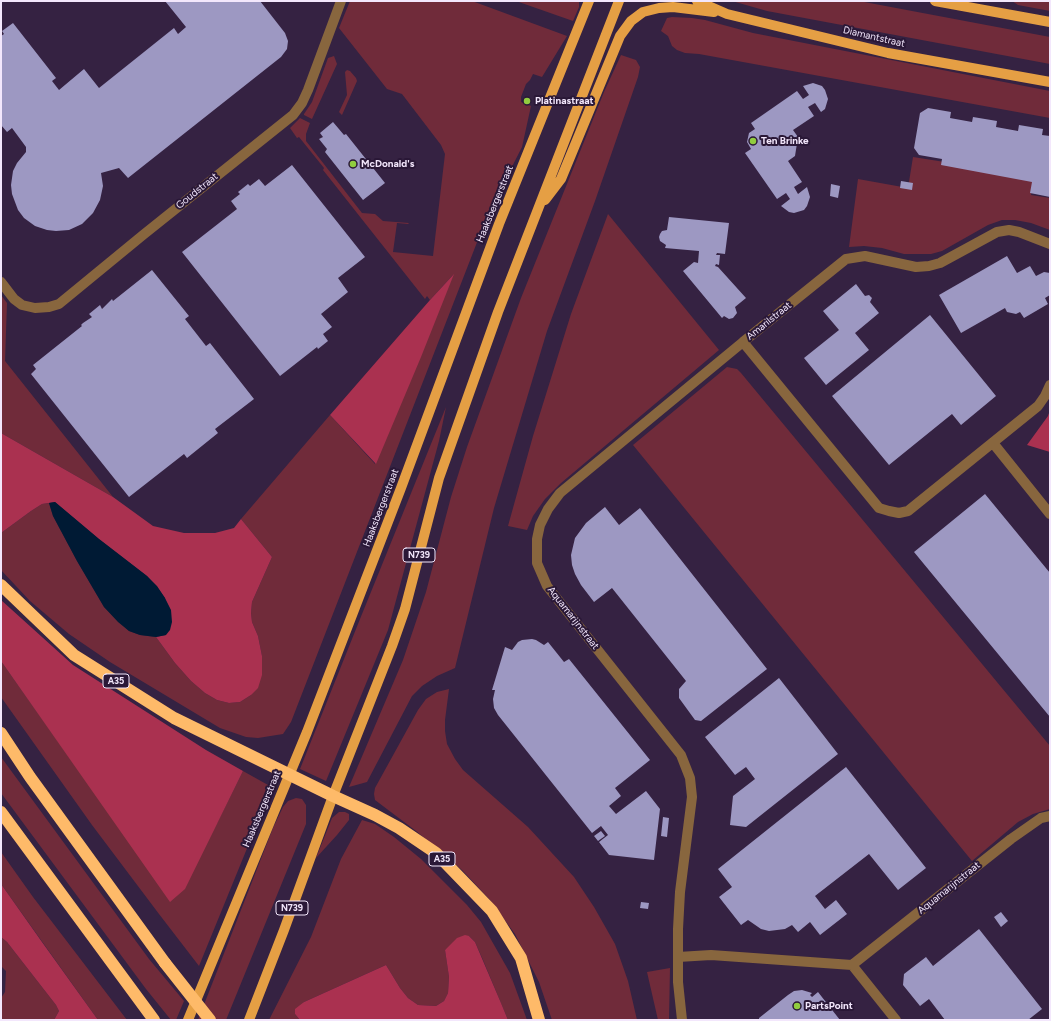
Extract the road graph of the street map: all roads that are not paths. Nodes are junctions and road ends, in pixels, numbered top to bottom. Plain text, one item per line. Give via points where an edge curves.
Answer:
1 (341, 1) edge
2 (590, 1) edge
3 (619, 1) edge
4 (697, 1) edge
5 (935, 1) edge
6 (727, 14) junction
7 (1050, 22) edge
8 (1050, 82) edge
9 (539, 207) junction
10 (1050, 244) edge
11 (1, 282) edge
12 (743, 342) junction
13 (1050, 385) edge
14 (993, 443) junction
15 (1050, 514) edge
16 (1, 585) edge
17 (1, 733) edge
18 (290, 775) junction
19 (332, 796) junction
20 (1, 812) edge
21 (1050, 816) edge
22 (678, 957) junction
23 (852, 965) junction
24 (154, 1020) edge
25 (188, 1020) edge
26 (210, 1020) edge
27 (249, 1020) edge
28 (539, 1020) edge
29 (682, 1020) edge
30 (896, 1020) edge

1 - 11 street, Goudstraat via 308,90 293,115 58,304 35,308 22,305
2 - 18 main road, Haaksbergerstraat via 486,259
3 - 9 main road
4 - 6 main road, Diamantstraat
5 - 7 main road
6 - 8 main road, Diamantstraat via 888,54
6 - 9 main road via 673,7 643,12 631,21 620,36 561,180
9 - 19 main road, N739 via 498,312 439,478 405,609 392,646
10 - 12 street, Amarilstraat via 1009,230 998,232 940,263 929,266 916,267 865,256 846,259
12 - 14 street, Amarilstraat via 879,508 899,513 908,511
12 - 22 street, Aquamarijnstraat via 560,493 548,509 536,539 538,563 547,586 681,755 690,778 692,797 680,892
13 - 14 street, Amarilstraat via 1038,406
14 - 15 street
16 - 18 highway, A35 via 74,655 174,718
17 - 26 highway, bridge via 165,963
18 - 19 highway, A35
18 - 25 main road, Haaksbergerstraat
19 - 27 main road, N739
19 - 28 highway, A35 via 393,824 436,852 492,911 521,958
20 - 24 highway
21 - 23 street, Aquamarijnstraat via 1041,818 1011,839
22 - 23 street via 711,955
22 - 29 street, Aquamarijnstraat
23 - 30 street

